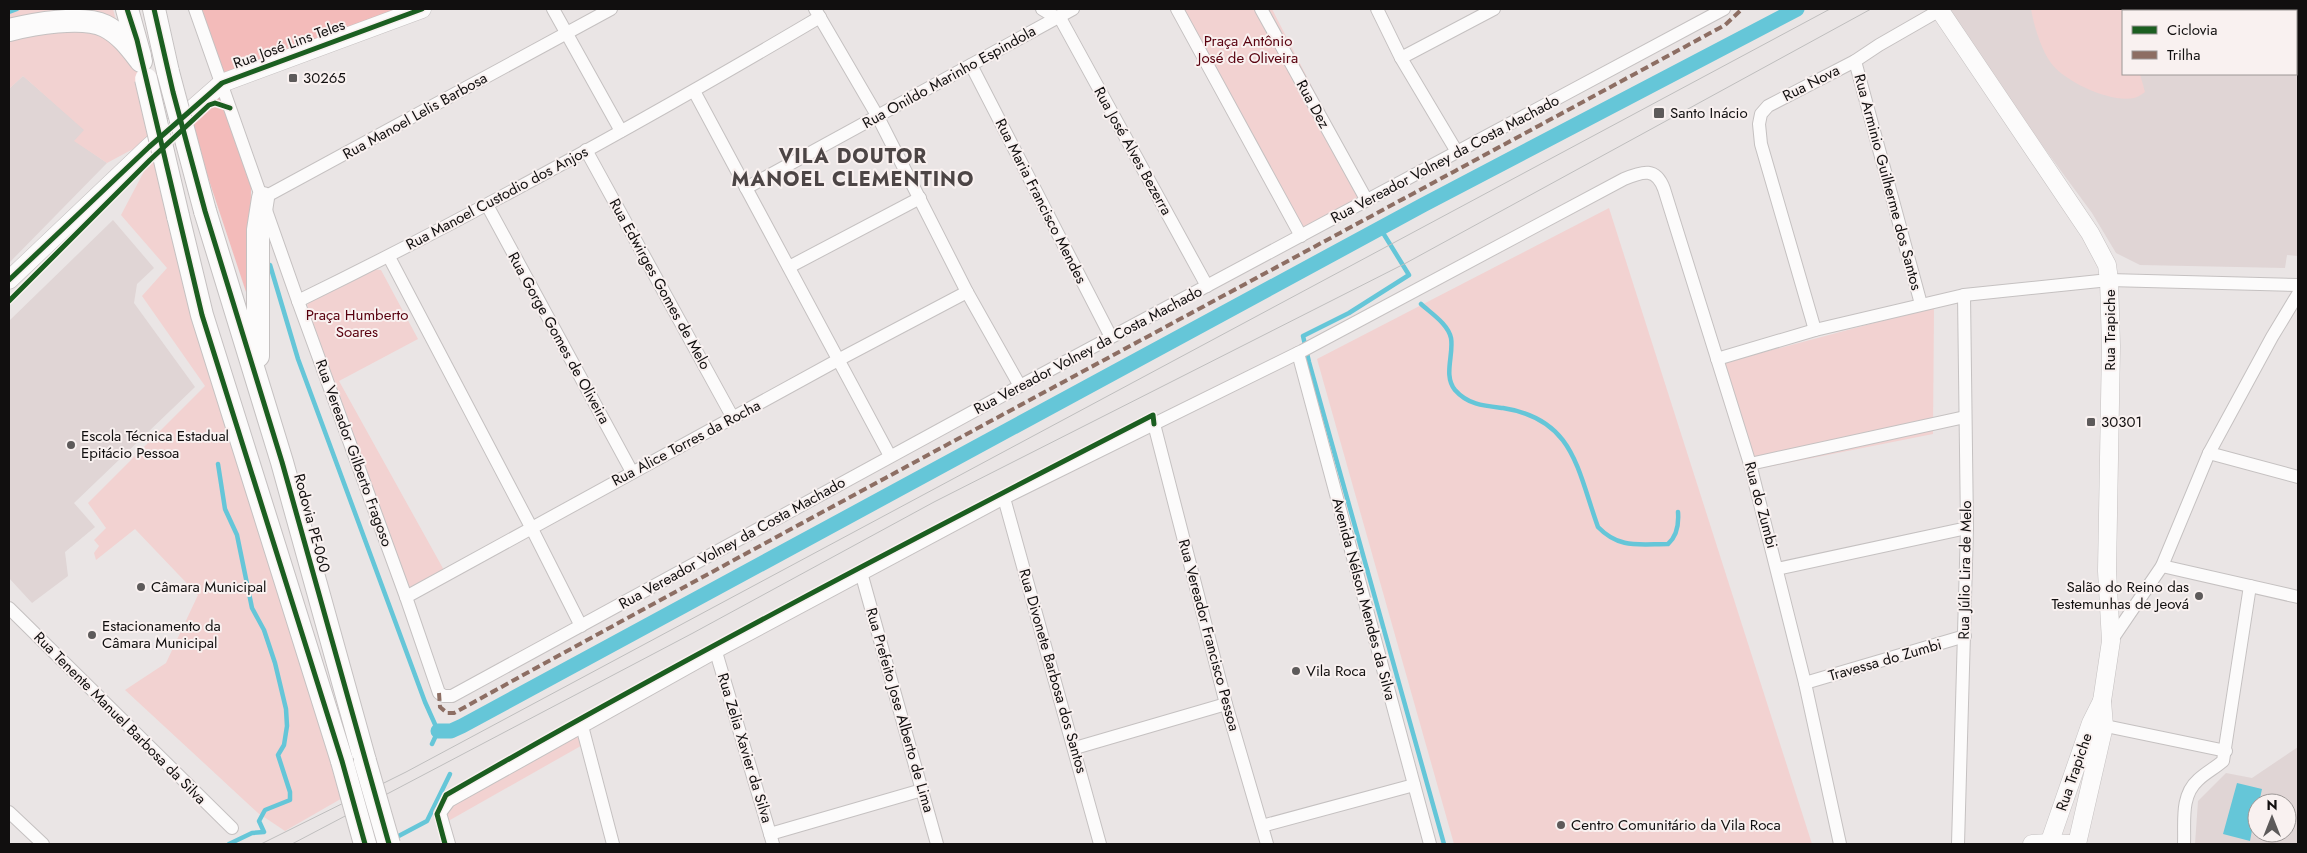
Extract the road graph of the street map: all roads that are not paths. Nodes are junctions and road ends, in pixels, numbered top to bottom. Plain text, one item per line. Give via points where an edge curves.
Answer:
1 (154, 9) edge
2 (195, 9) edge
3 (422, 9) edge
4 (553, 9) edge
5 (611, 9) edge
6 (1042, 9) edge
7 (1074, 9) edge
8 (1177, 9) edge
9 (1260, 9) edge
10 (1377, 9) edge
11 (1494, 9) edge
12 (1724, 9) edge
13 (1939, 10) edge
14 (817, 13) edge
15 (1058, 17) junction
16 (130, 18) edge
17 (9, 30) edge
18 (566, 33) junction
19 (1401, 58) junction
20 (1855, 61) junction
21 (971, 65) junction
22 (144, 70) junction
23 (222, 83) junction
24 (694, 92) junction
25 (878, 117) junction
26 (621, 131) junction
27 (586, 150) junction
28 (1457, 152) junction
29 (746, 188) junction
30 (264, 198) junction
31 (920, 198) junction
32 (1366, 199) junction
33 (487, 205) junction
34 (1301, 236) junction
35 (388, 257) junction
36 (789, 267) junction
37 (9, 280) edge
38 (2110, 280) junction
39 (2298, 285) edge
40 (1207, 286) junction
41 (968, 292) junction
42 (2298, 294) edge
43 (1964, 295) junction
44 (298, 301) junction
45 (1920, 304) junction
46 (1815, 330) junction
47 (1111, 337) junction
48 (1304, 350) junction
49 (1717, 359) junction
50 (838, 360) junction
51 (258, 384) junction
52 (1020, 386) junction
53 (1965, 417) junction
54 (733, 418) junction
55 (1154, 424) junction
56 (2209, 453) junction
57 (890, 456) junction
58 (1750, 464) junction
59 (632, 472) junction
60 (2298, 477) edge
61 (1004, 498) junction
62 (532, 527) junction
63 (1966, 528) junction
64 (2162, 566) junction
65 (1777, 569) junction
66 (862, 576) junction
67 (2250, 586) junction
68 (406, 597) junction
69 (2298, 597) edge
70 (9, 608) edge
71 (581, 626) junction
72 (1965, 636) junction
73 (2111, 640) junction
74 (716, 652) junction
75 (1805, 683) junction
76 (453, 695) joint
77 (1226, 704) junction
78 (2098, 725) junction
79 (582, 726) junction
80 (1075, 748) junction
81 (2226, 751) junction
82 (1414, 786) junction
83 (922, 790) junction
84 (9, 812) edge
85 (1262, 826) junction
86 (232, 828) dead end
87 (772, 839) edge
88 (43, 844) edge
89 (365, 844) edge
90 (389, 844) edge
91 (449, 844) edge
92 (613, 844) edge
93 (937, 844) edge
94 (1100, 844) edge
95 (1267, 844) edge
96 (1430, 844) edge
97 (1840, 844) edge
98 (1958, 844) edge
99 (2044, 844) edge
100 (2069, 844) edge
101 (2077, 844) edge
102 (2184, 844) edge

1 - 51 highway, Rodovia PE-060, bridge via 205,210
2 - 23 street, Rua Vereador Gilberto Fragoso
3 - 23 street, Rua José Lins Teles
4 - 18 street
5 - 18 street, Rua Manoel Lelis Barbosa
6 - 15 street
7 - 15 street, Rua Onildo Marinho Espindola
8 - 34 street
9 - 32 street, Rua Dez
10 - 19 street
11 - 19 street
12 - 28 street, Rua Vereador Volney da Costa Machado
13 - 20 street, Rua Nova
13 - 38 street, Rua Trapiche via 2090,233 2107,265
14 - 24 street, Rua Manoel Custodio dos Anjos
14 - 25 street
15 - 21 street, Rua Onildo Marinho Espindola
15 - 40 street, Rua José Alves Bezerra
16 - 22 highway
17 - 22 highway via 47,24 96,23 123,39
18 - 26 street
18 - 30 street, Rua Manoel Lelis Barbosa
19 - 28 street
20 - 45 street, Rua Arminio Guilherme dos Santos
20 - 46 street, Rua Nova via 1777,100 1761,114 1759,124 1761,144
21 - 25 street, Rua Onildo Marinho Espindola
21 - 47 street, Rua Maria Francisco Mendes
22 - 89 highway, bridge via 202,315
23 - 30 street, Rua Vereador Gilberto Fragoso
23 - 37 street via 149,147
24 - 26 street, Rua Manoel Custodio dos Anjos
24 - 29 street
25 - 29 street, Rua Onildo Marinho Espindola
25 - 31 street
26 - 27 street, Rua Manoel Custodio dos Anjos
27 - 33 street, Rua Manoel Custodio dos Anjos
27 - 54 street, Rua Edwirges Gomes de Melo
28 - 32 street, Rua Vereador Volney da Costa Machado
29 - 36 street
30 - 44 street, Rua Vereador Gilberto Fragoso
30 - 51 highway via 258,230
31 - 36 street
31 - 41 street
32 - 34 street, Rua Vereador Volney da Costa Machado
33 - 35 street, Rua Manoel Custodio dos Anjos
33 - 59 street, Rua Gorge Gomes de Oliveira
34 - 40 street, Rua Vereador Volney da Costa Machado
35 - 44 street, Rua Manoel Custodio dos Anjos
35 - 62 street
36 - 50 street
38 - 39 street, Rua Arminio Guilherme dos Santos
38 - 43 street, Rua Arminio Guilherme dos Santos
38 - 73 street, Rua Trapiche via 2107,571
40 - 47 street, Rua Vereador Volney da Costa Machado
41 - 50 street, Rua Alice Torres da Rocha
41 - 52 street
42 - 56 street
43 - 45 street, Rua Arminio Guilherme dos Santos
43 - 53 street, Rua Júlio Lira de Melo
44 - 68 street, Rua Vereador Gilberto Fragoso
45 - 46 street, Rua Arminio Guilherme dos Santos
46 - 49 street, Rua Arminio Guilherme dos Santos
47 - 52 street, Rua Vereador Volney da Costa Machado
48 - 49 street, Rua do Zumbi via 1624,179 1646,172 1661,180
48 - 55 street
48 - 82 street, Avenida Nélson Mendes da Silva
49 - 58 street, Rua do Zumbi
50 - 54 street, Rua Alice Torres da Rocha
50 - 57 street
51 - 90 highway, Rodovia PE-060, bridge
52 - 57 street, Rua Vereador Volney da Costa Machado
53 - 58 street
53 - 63 street, Rua Júlio Lira de Melo
54 - 59 street, Rua Alice Torres da Rocha
55 - 61 street
55 - 77 street, Rua Vereador Francisco Pessoa
56 - 60 street
56 - 64 street
57 - 71 street, Rua Vereador Volney da Costa Machado
58 - 65 street, Rua do Zumbi
59 - 62 street, Rua Alice Torres da Rocha
61 - 66 street
61 - 80 street, Rua Divonete Barbosa dos Santos
62 - 68 street, Rua Alice Torres da Rocha
62 - 71 street
63 - 65 street
63 - 72 street, Rua Júlio Lira de Melo
64 - 67 street
64 - 73 street
65 - 75 street, Rua do Zumbi
66 - 74 street
66 - 83 street, Rua Prefeito Jose Alberto de Lima
67 - 69 street
67 - 81 street
68 - 76 street, Rua Vereador Gilberto Fragoso via 439,693 447,697
70 - 86 street, Rua Tenente Manuel Barbosa da Silva
71 - 76 street, Rua Vereador Volney da Costa Machado
72 - 75 street, Travessa do Zumbi
72 - 98 street, Rua Júlio Lira de Melo
73 - 78 street, Rua Trapiche
74 - 79 street
74 - 87 street, Rua Zelia Xavier da Silva
75 - 97 street, Rua do Zumbi
77 - 80 street
77 - 85 street, Rua Vereador Francisco Pessoa
78 - 81 street
78 - 99 street, Rua Trapiche
78 - 101 street, Rua Trapiche
79 - 91 street via 449,801 440,813
79 - 92 street
80 - 94 street, Rua Divonete Barbosa dos Santos
81 - 102 street via 2224,761 2190,789 2185,809
82 - 85 street
82 - 96 street, Avenida Nélson Mendes da Silva
83 - 87 street
83 - 93 street, Rua Prefeito Jose Alberto de Lima
84 - 88 street
85 - 95 street, Rua Vereador Francisco Pessoa
99 - 100 street

